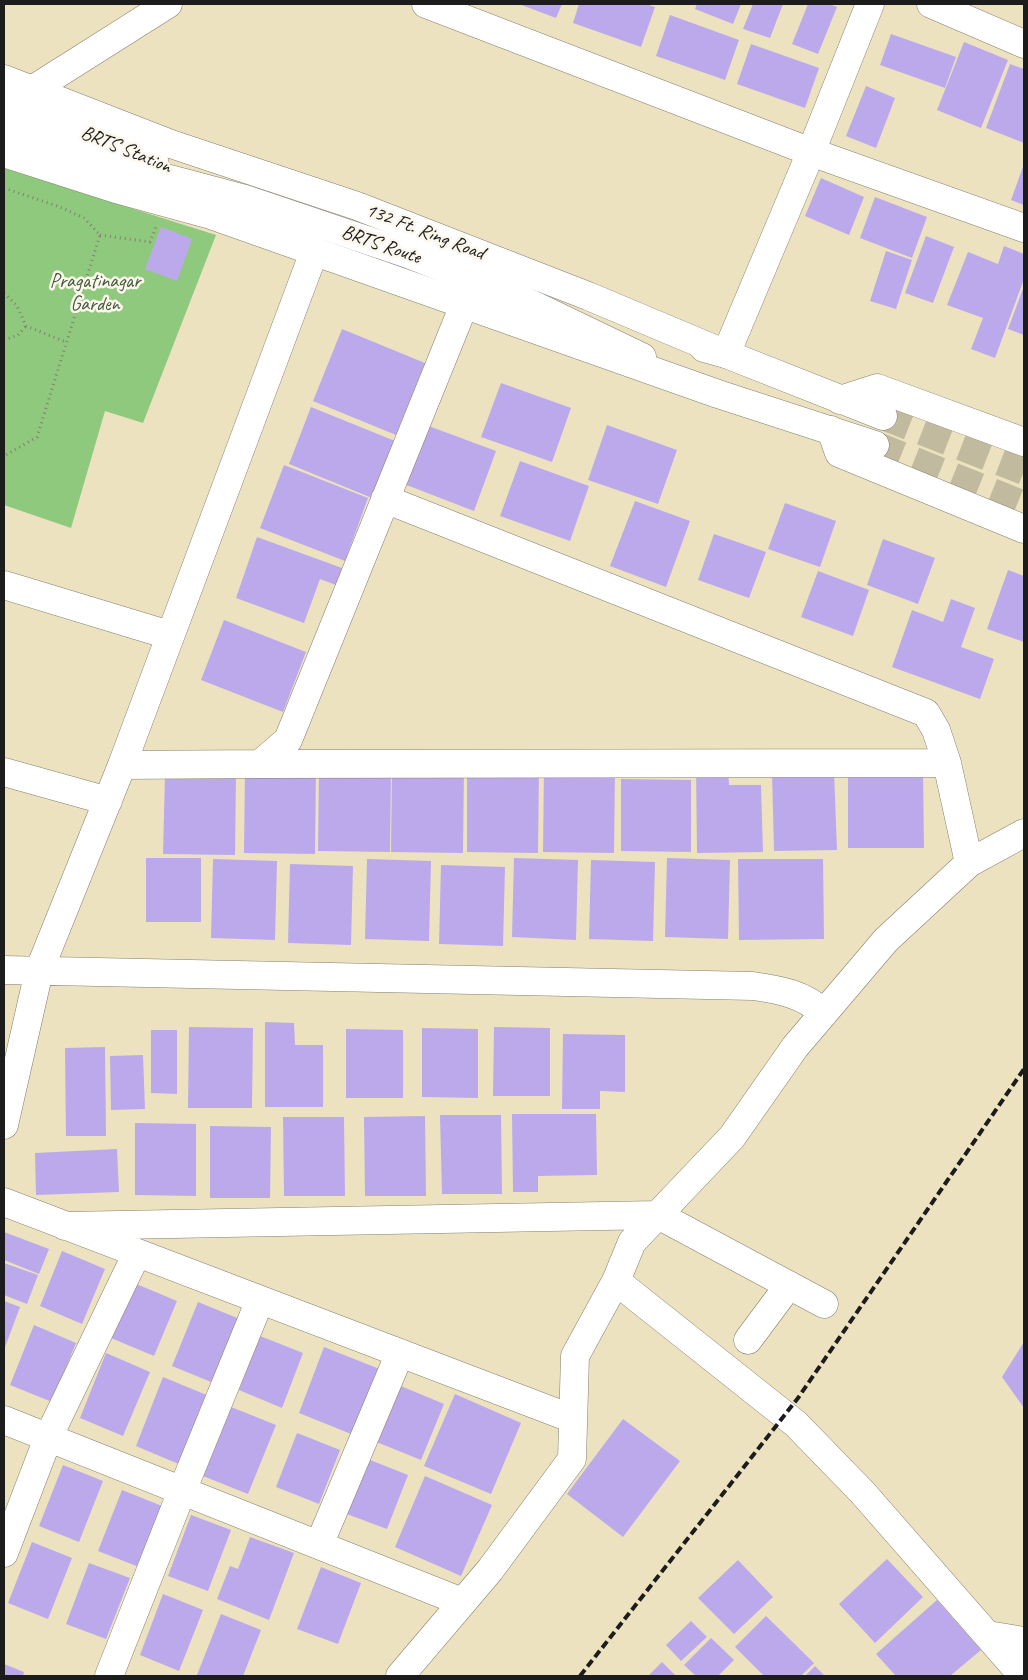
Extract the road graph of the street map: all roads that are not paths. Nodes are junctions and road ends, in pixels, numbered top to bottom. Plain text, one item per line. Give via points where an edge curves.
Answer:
1 (168, 4) edge
2 (426, 4) edge
3 (870, 4) edge
4 (931, 4) edge
5 (1024, 44) edge
6 (4, 80) edge
7 (32, 90) junction
8 (4, 106) edge
9 (4, 131) edge
10 (811, 152) junction
11 (4, 154) edge
12 (245, 199) junction
13 (1024, 228) edge
14 (314, 252) junction
15 (515, 296) junction
16 (464, 305) junction
17 (726, 354) junction
18 (718, 394) junction
19 (840, 400) junction
20 (883, 416) tunnel mouth
21 (831, 430) junction
22 (1024, 442) edge
23 (875, 445) tunnel mouth
24 (385, 499) junction
25 (1024, 528) edge
26 (4, 585) edge
27 (169, 635) junction
28 (947, 763) junction
29 (260, 764) junction
30 (122, 765) junction
31 (4, 772) edge
32 (108, 800) junction
33 (1024, 833) edge
34 (969, 863) junction
35 (4, 970) edge
36 (39, 971) junction
37 (824, 1014) junction
38 (4, 1126) edge
39 (4, 1202) edge
40 (658, 1215) junction
41 (65, 1226) junction
42 (137, 1253) junction
43 (616, 1281) junction
44 (789, 1285) junction
45 (260, 1300) junction
46 (824, 1304) dead end
47 (748, 1340) dead end
48 (400, 1353) junction
49 (573, 1419) junction
50 (4, 1420) edge
51 (48, 1438) junction
52 (182, 1491) junction
53 (319, 1545) junction
54 (4, 1553) edge
55 (462, 1602) junction
56 (988, 1635) junction
57 (1024, 1642) edge
58 (109, 1676) edge
59 (400, 1676) edge
60 (1023, 1676) edge

1 - 7 street
2 - 10 street
3 - 10 street
4 - 5 street
6 - 7 street, 132 Ft. Ring Road
7 - 17 street, 132 Ft. Ring Road via 171,144 358,206
8 - 12 street, BRTS Station via 102,138
9 - 12 street
10 - 13 street
10 - 17 street
11 - 14 street via 211,215
12 - 15 street, BRTS Route via 408,254
14 - 16 street
14 - 27 street
15 - 17 street, BRTS Route
15 - 18 street, BRTS Route
16 - 18 street
16 - 24 street
17 - 19 street, 132 Ft. Ring Road
18 - 21 street
19 - 20 street, 132 Ft. Ring Road
19 - 22 street via 877,388
21 - 23 street
21 - 25 street via 839,452
24 - 28 street via 926,713 936,730
24 - 29 street via 288,740
26 - 27 street
27 - 30 street
28 - 29 street
28 - 34 street
29 - 30 street
30 - 32 street
31 - 32 street
32 - 36 street
33 - 34 street
34 - 37 street via 886,940
35 - 36 street
36 - 37 street via 753,986 804,998
36 - 38 street
37 - 40 street via 795,1046 732,1137
39 - 41 street
40 - 41 street
40 - 43 street via 632,1242
40 - 44 street
41 - 42 street
42 - 45 street
42 - 51 street
43 - 49 street via 575,1356
43 - 56 street via 796,1424
44 - 46 street
44 - 47 street
45 - 48 street
45 - 52 street
48 - 49 street
48 - 53 street
49 - 55 street via 572,1459 490,1570
50 - 51 street
51 - 52 street
51 - 54 street
52 - 53 street
52 - 58 street
53 - 55 street
55 - 59 street
56 - 57 street
56 - 60 street

